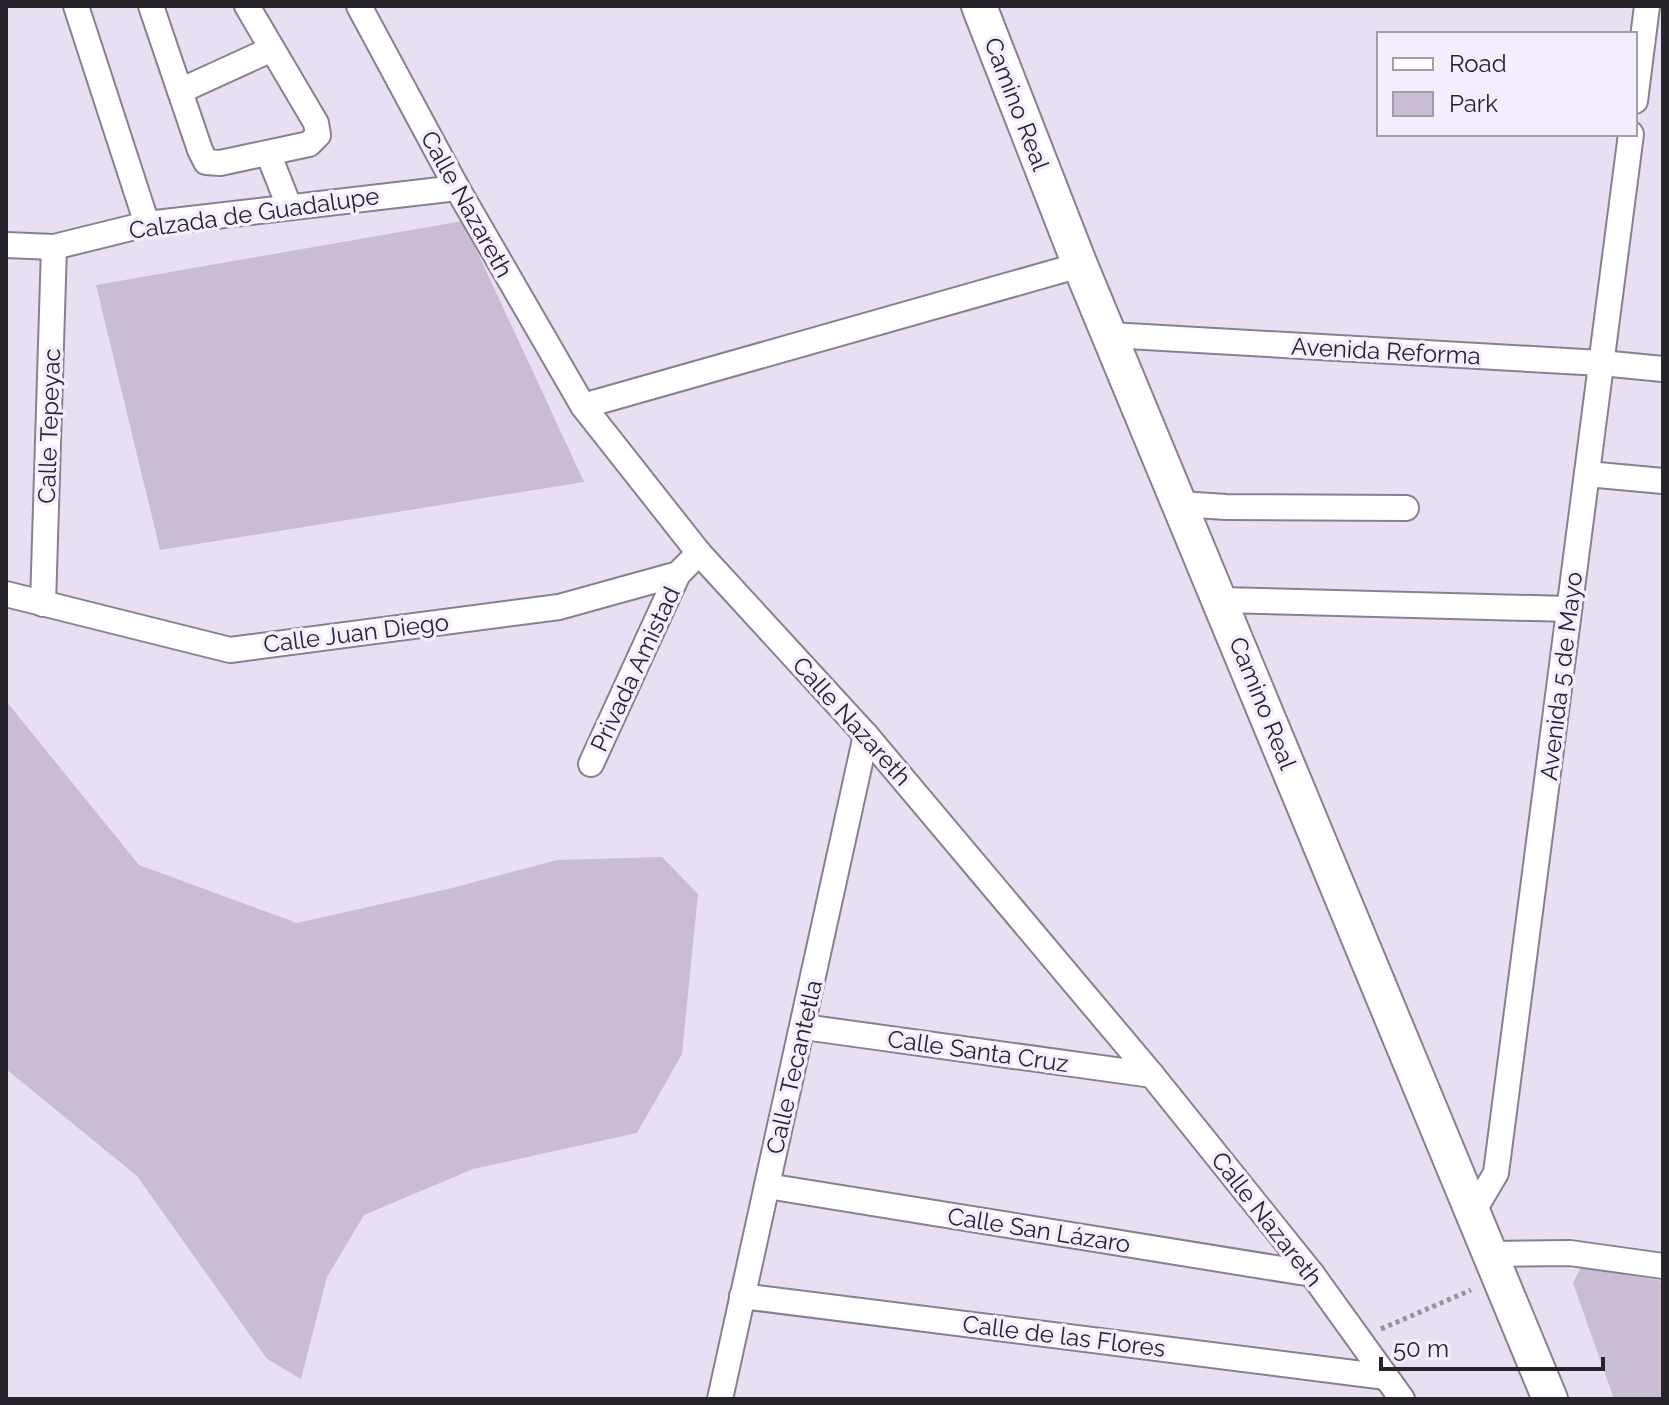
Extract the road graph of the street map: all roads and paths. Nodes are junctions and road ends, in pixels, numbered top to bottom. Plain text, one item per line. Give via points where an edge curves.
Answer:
1 (76, 6) edge
2 (151, 6) edge
3 (247, 6) edge
4 (359, 6) edge
5 (979, 6) edge
6 (1647, 6) edge
7 (272, 49) junction
8 (1637, 85) edge
9 (180, 91) junction
10 (1631, 136) edge
11 (268, 153) junction
12 (457, 188) junction
13 (289, 206) junction
14 (147, 224) junction
15 (6, 245) edge
16 (54, 247) junction
17 (1080, 265) junction
18 (1110, 335) junction
19 (1601, 363) junction
20 (1663, 369) edge
21 (583, 406) junction
22 (1587, 474) junction
23 (1663, 481) edge
24 (1180, 504) junction
25 (1406, 508) dead end
26 (699, 553) junction
27 (678, 574) junction
28 (6, 594) edge
29 (1220, 600) junction
30 (43, 604) junction
31 (1569, 609) junction
32 (866, 735) junction
33 (591, 764) dead end
34 (804, 1027) junction
35 (1152, 1075) junction
36 (767, 1186) junction
37 (1473, 1212) junction
38 (1497, 1266) junction
39 (1663, 1266) edge
40 (1312, 1274) junction
41 (742, 1296) junction
42 (1358, 1339) junction
43 (1386, 1377) junction
44 (720, 1399) edge
45 (1402, 1399) edge
46 (1550, 1399) edge

1 - 14 street
2 - 9 street
3 - 7 street
4 - 12 street, Calle Nazareth
5 - 17 main road, Camino Real
6 - 8 street
7 - 9 street
7 - 11 street via 318,135 309,144
9 - 11 street via 206,162
10 - 19 street, Avenida 5 de Mayo
11 - 13 street
12 - 13 street, Calzada de Guadalupe
12 - 21 street, Calle Nazareth
13 - 14 street, Calzada de Guadalupe
14 - 16 street, Calzada de Guadalupe
15 - 16 street, Calzada de Guadalupe
16 - 30 street, Calle Tepeyac
17 - 18 main road, Camino Real
17 - 21 street
18 - 19 street, Avenida Reforma
18 - 24 main road, Camino Real
19 - 20 street, Avenida Reforma
19 - 22 street, Avenida 5 de Mayo
21 - 26 street, Calle Nazareth
22 - 23 street
22 - 31 street, Avenida 5 de Mayo
24 - 25 street
24 - 29 main road, Camino Real
26 - 27 street, Calle Juan Diego
26 - 32 street, Calle Nazareth
27 - 30 street, Calle Juan Diego via 559,607 230,650
27 - 33 street, Privada Amistad
28 - 30 street, Calle Juan Diego
29 - 31 street
29 - 37 main road, Camino Real
31 - 37 street, Avenida 5 de Mayo via 1496,1173
32 - 34 street, Calle Tecantetla
32 - 35 street, Calle Nazareth
34 - 35 street, Calle Santa Cruz
34 - 36 street, Calle Tecantetla
35 - 40 street, Calle Nazareth
36 - 40 street, Calle San Lázaro
36 - 41 street, Calle Tecantetla
37 - 38 main road, Camino Real
38 - 39 street via 1570,1253
38 - 42 path
38 - 46 main road, Camino Real
40 - 42 street, Calle Nazareth
41 - 43 street, Calle de las Flores
41 - 44 street, Calle Tecantetla
42 - 43 street, Calle Nazareth
43 - 45 street, Calle Nazareth

